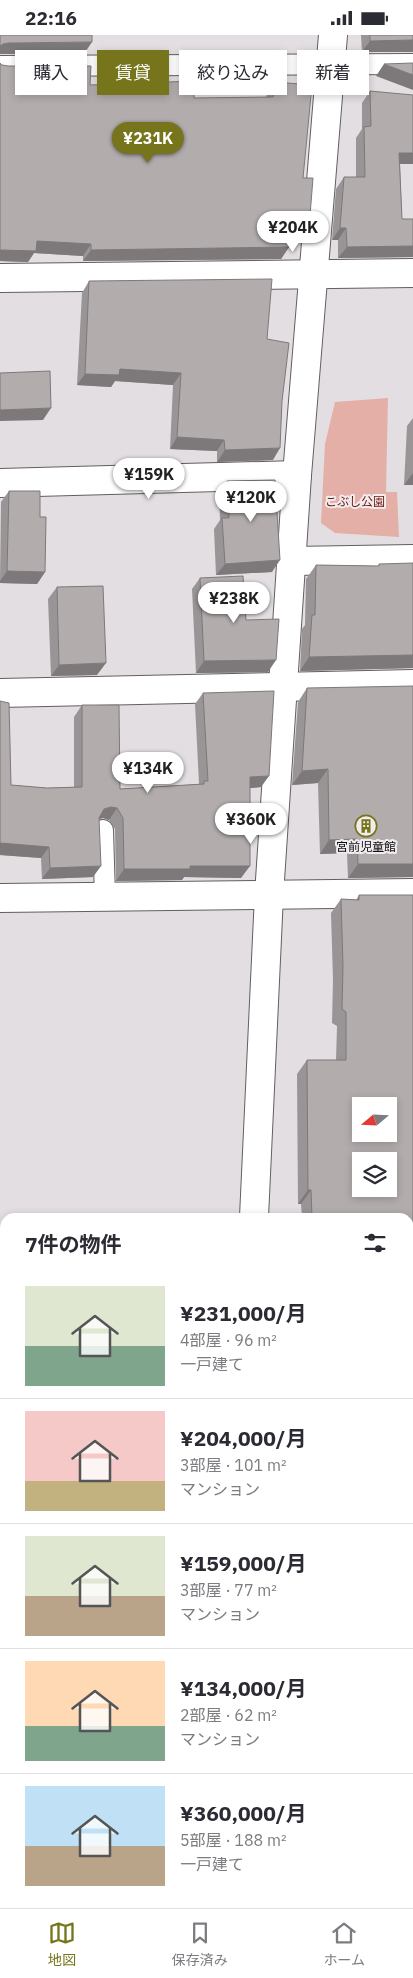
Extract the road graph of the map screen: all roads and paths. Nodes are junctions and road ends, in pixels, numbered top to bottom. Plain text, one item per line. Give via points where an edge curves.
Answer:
1 (333, 35) edge
2 (332, 50) edge
3 (413, 64) edge
4 (297, 65) edge
5 (369, 65) edge
6 (0, 66) edge
7 (328, 95) edge
8 (413, 273) edge
9 (313, 274) junction
10 (0, 278) edge
11 (298, 475) junction
12 (0, 483) edge
13 (413, 559) edge
14 (292, 561) junction
15 (413, 684) edge
16 (283, 687) junction
17 (0, 693) edge
18 (103, 831) dead end
19 (413, 893) edge
20 (269, 895) junction
21 (105, 897) junction
22 (0, 898) edge
23 (254, 1213) edge

1 - 2 street
3 - 5 lane
4 - 6 lane
7 - 9 street
8 - 9 street
9 - 10 street
9 - 11 street
11 - 12 street
11 - 14 street
13 - 14 street
14 - 16 street
15 - 16 street
16 - 17 street
16 - 20 street
18 - 21 lane
19 - 20 street
20 - 21 street
20 - 23 street
21 - 22 street

